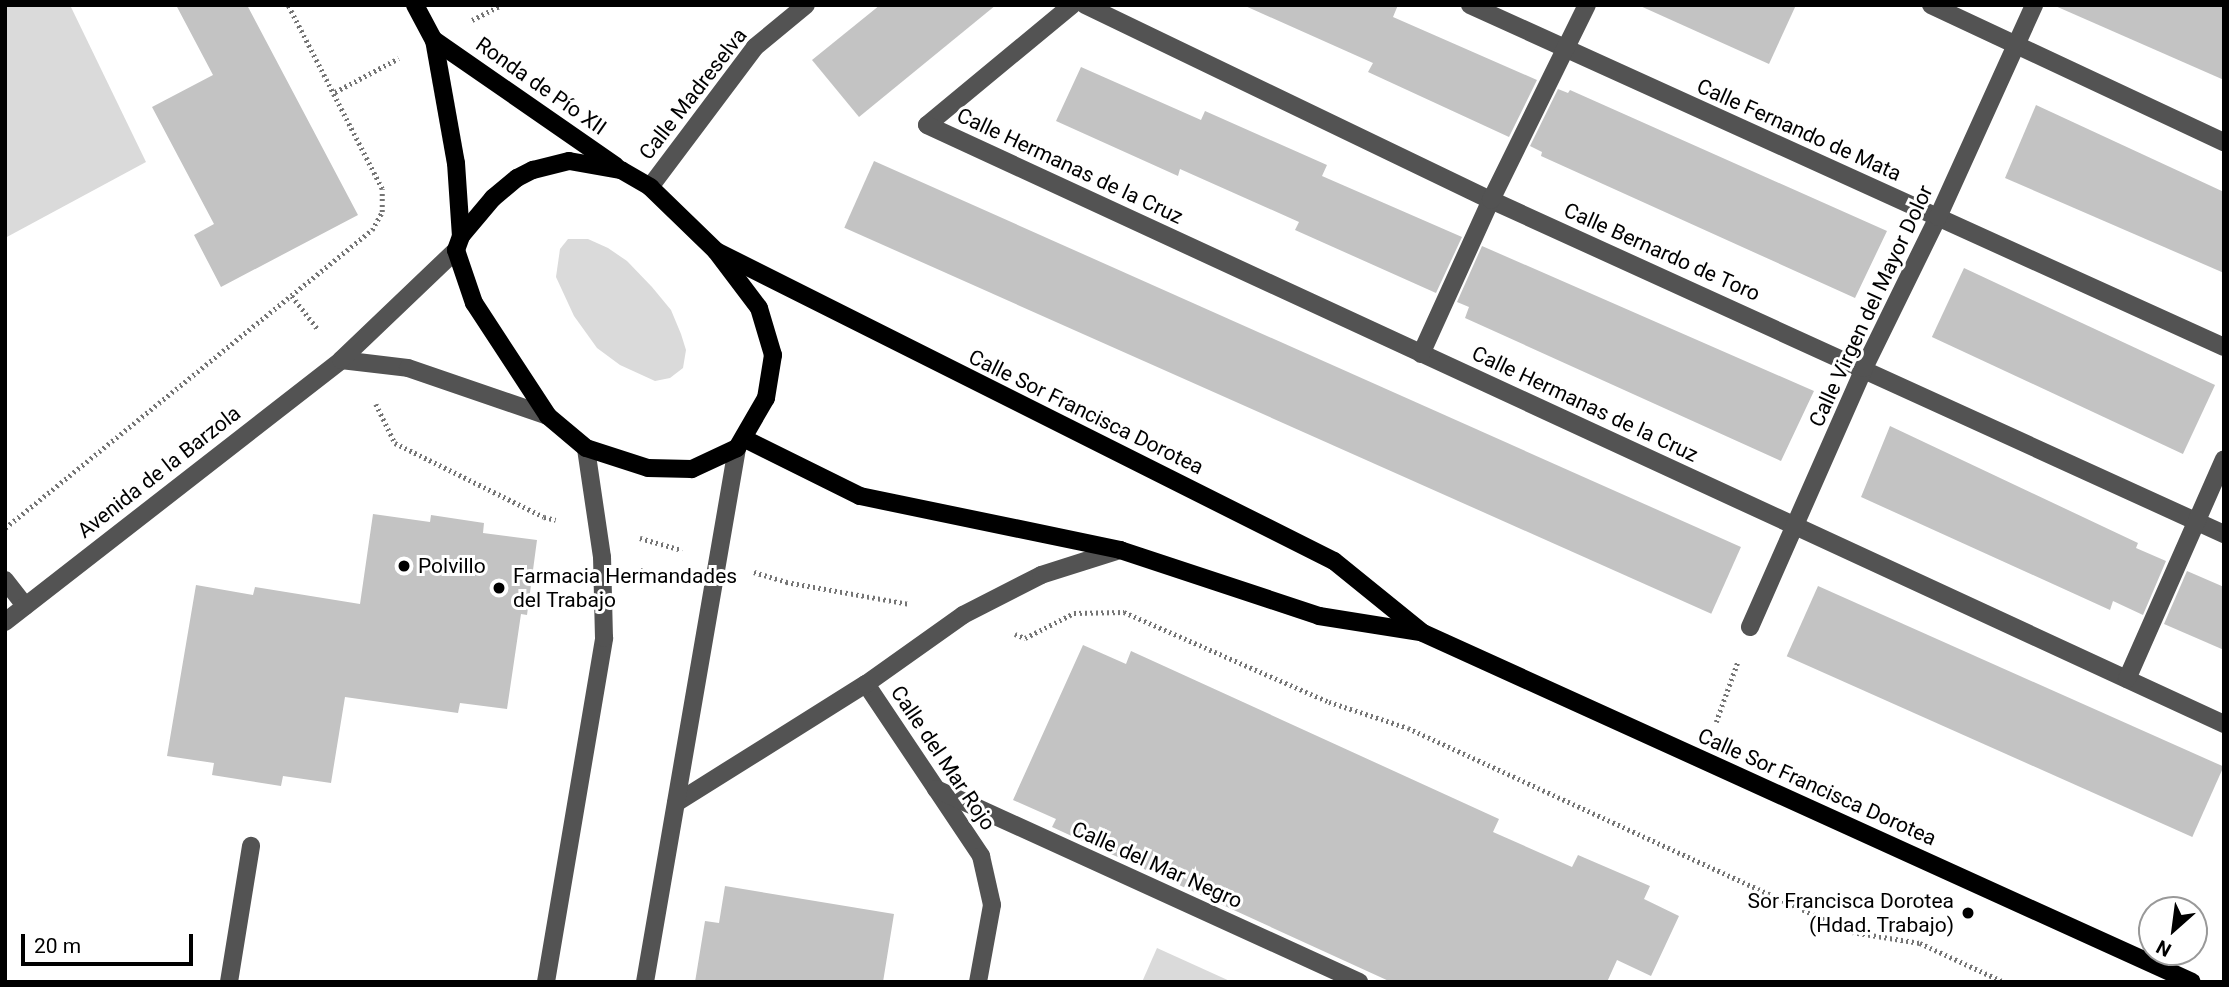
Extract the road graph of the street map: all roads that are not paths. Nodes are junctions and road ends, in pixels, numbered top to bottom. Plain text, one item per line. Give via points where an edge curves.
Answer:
1 (415, 5) edge
2 (806, 5) edge
3 (1073, 5) edge
4 (1085, 5) edge
5 (1470, 5) edge
6 (1587, 5) edge
7 (1931, 5) edge
8 (2034, 5) edge
9 (434, 40) junction
10 (2016, 45) junction
11 (1566, 49) junction
12 (2224, 142) edge
13 (621, 170) junction
14 (650, 187) junction
15 (1491, 200) junction
16 (1937, 218) junction
17 (459, 243) junction
18 (716, 251) junction
19 (2224, 347) edge
20 (1421, 354) junction
21 (341, 360) junction
22 (1864, 368) junction
23 (548, 416) junction
24 (741, 444) junction
25 (586, 448) junction
26 (2224, 459) edge
27 (2197, 522) junction
28 (1796, 527) junction
29 (2224, 534) edge
30 (1120, 550) junction
31 (5, 580) edge
32 (25, 606) junction
33 (5, 622) edge
34 (1751, 627) road end
35 (1423, 633) junction
36 (2127, 679) junction
37 (866, 684) junction
38 (2224, 724) edge
39 (936, 789) junction
40 (676, 803) junction
41 (251, 846) dead end
42 (229, 982) edge
43 (546, 982) edge
44 (645, 982) edge
45 (978, 982) edge
46 (1359, 982) edge
47 (2192, 982) edge

1 - 9 main road, Ronda de Pío XII
2 - 14 street, Calle Madreselva via 755,47
3 - 20 street, Calle Hermanas de la Cruz via 927,125
4 - 15 street, Calle Bernardo de Toro
5 - 11 street, Calle Fernando de Mata
6 - 11 street
7 - 10 street
8 - 10 street, Calle Virgen del Mayor Dolor
9 - 13 main road, Ronda de Pío XII
9 - 17 main road, Ronda de Pío XII via 456,163
10 - 12 street
10 - 16 street, Calle Virgen del Mayor Dolor
11 - 15 street
11 - 16 street, Calle Fernando de Mata
13 - 14 main road, Ronda de Pío XII
13 - 17 main road via 569,161 533,170 492,198
14 - 18 main road, Ronda de Pío XII
15 - 20 street
15 - 22 street, Calle Bernardo de Toro
16 - 19 street, Calle Fernando de Mata
16 - 22 street, Calle Virgen del Mayor Dolor
17 - 21 street, Avenida de la Barzola
17 - 23 main road, Ronda de Pío XII via 474,303
18 - 24 main road via 759,308 773,355 766,398
18 - 35 main road, Calle Sor Francisca Dorotea via 1334,561
20 - 28 street, Calle Hermanas de la Cruz
21 - 23 street via 408,368
21 - 32 street, Avenida de la Barzola
22 - 27 street, Calle Bernardo de Toro
22 - 28 street, Calle Virgen del Mayor Dolor
23 - 25 main road, Ronda de Pío XII
24 - 25 main road via 692,469 648,468
24 - 30 main road, Calle Sor Francisca Dorotea via 860,496
24 - 40 street
25 - 43 street via 599,530 604,638
26 - 27 street
27 - 29 street, Calle Bernardo de Toro
27 - 36 street
28 - 34 street, Calle Virgen del Mayor Dolor
28 - 36 street, Calle Hermanas de la Cruz
30 - 35 main road, Calle Sor Francisca Dorotea via 1319,616
30 - 37 street via 1041,575 963,615
31 - 32 street
32 - 33 street, Avenida de la Barzola
35 - 47 main road, Calle Sor Francisca Dorotea
36 - 38 street, Calle Hermanas de la Cruz
37 - 39 street, Calle del Mar Rojo
37 - 40 street
39 - 45 street, Calle del Mar Rojo via 981,856 992,905
39 - 46 street, Calle del Mar Negro
40 - 44 street
41 - 42 street

